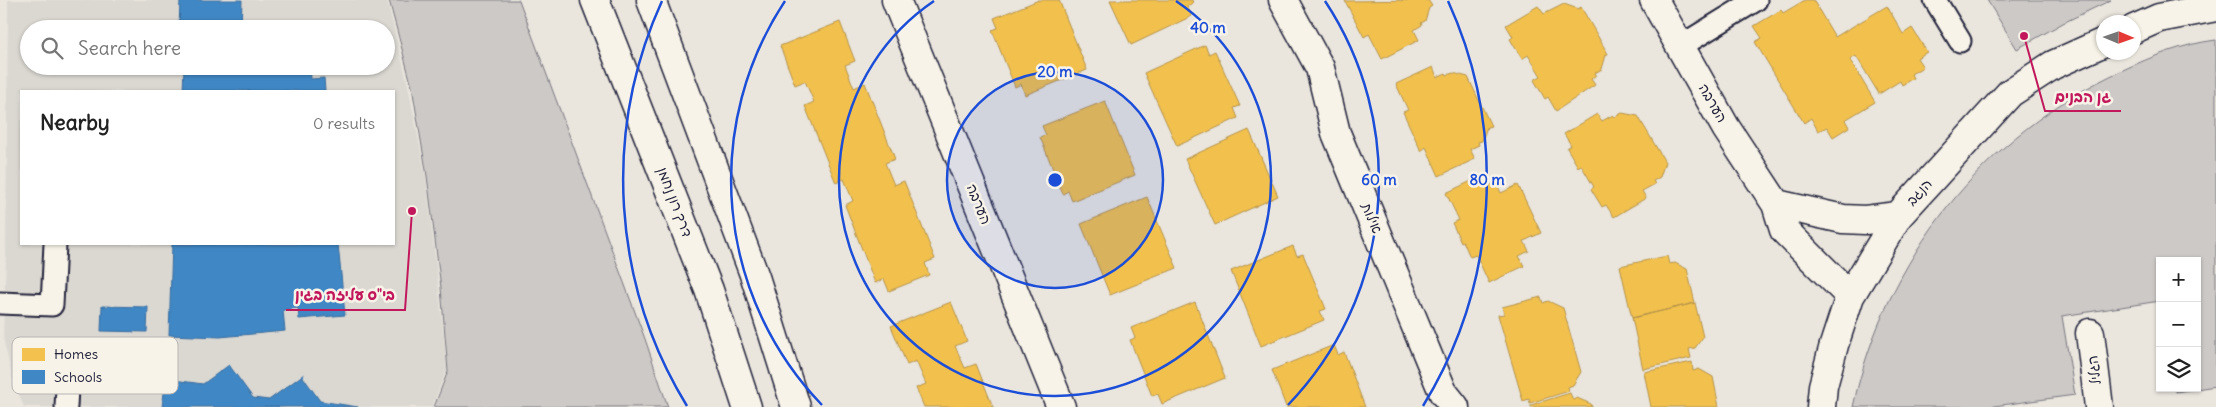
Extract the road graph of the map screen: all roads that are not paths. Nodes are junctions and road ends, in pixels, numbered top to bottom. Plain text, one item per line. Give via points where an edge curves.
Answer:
1 (596, 0) edge
2 (651, 0) edge
3 (896, 0) edge
4 (1283, 0) edge
5 (1654, 0) edge
6 (1756, 0) edge
7 (1935, 0) edge
8 (2216, 6) edge
9 (2141, 26) edge
10 (1960, 40) dead end
11 (1681, 46) junction
12 (2096, 46) edge
13 (1776, 204) junction
14 (1898, 216) junction
15 (55, 245) edge
16 (1850, 296) junction
17 (0, 303) edge
18 (2090, 333) dead end
19 (67, 394) edge
20 (66, 407) edge
21 (747, 407) edge
22 (796, 407) edge
23 (1061, 407) edge
24 (1455, 407) edge
25 (1820, 407) edge
26 (2100, 407) edge

1 - 21 street, דרך רון נחמן via 709,290
2 - 22 street via 755,277
3 - 23 street, הערבה
4 - 24 street, אילות via 1320,68 1336,134 1444,392
5 - 11 street, הערבה
6 - 11 lane
7 - 10 lane
8 - 9 street via 2159,18
11 - 13 street, הערבה via 1726,128
12 - 14 street, הנגב via 2052,65 2010,93
13 - 14 street via 1843,220
13 - 16 street, הערבה via 1784,230
14 - 16 street, הנגב
15 - 17 lane via 52,305
16 - 25 street, הנגב via 1834,344
18 - 26 street, הגליל
19 - 20 lane

